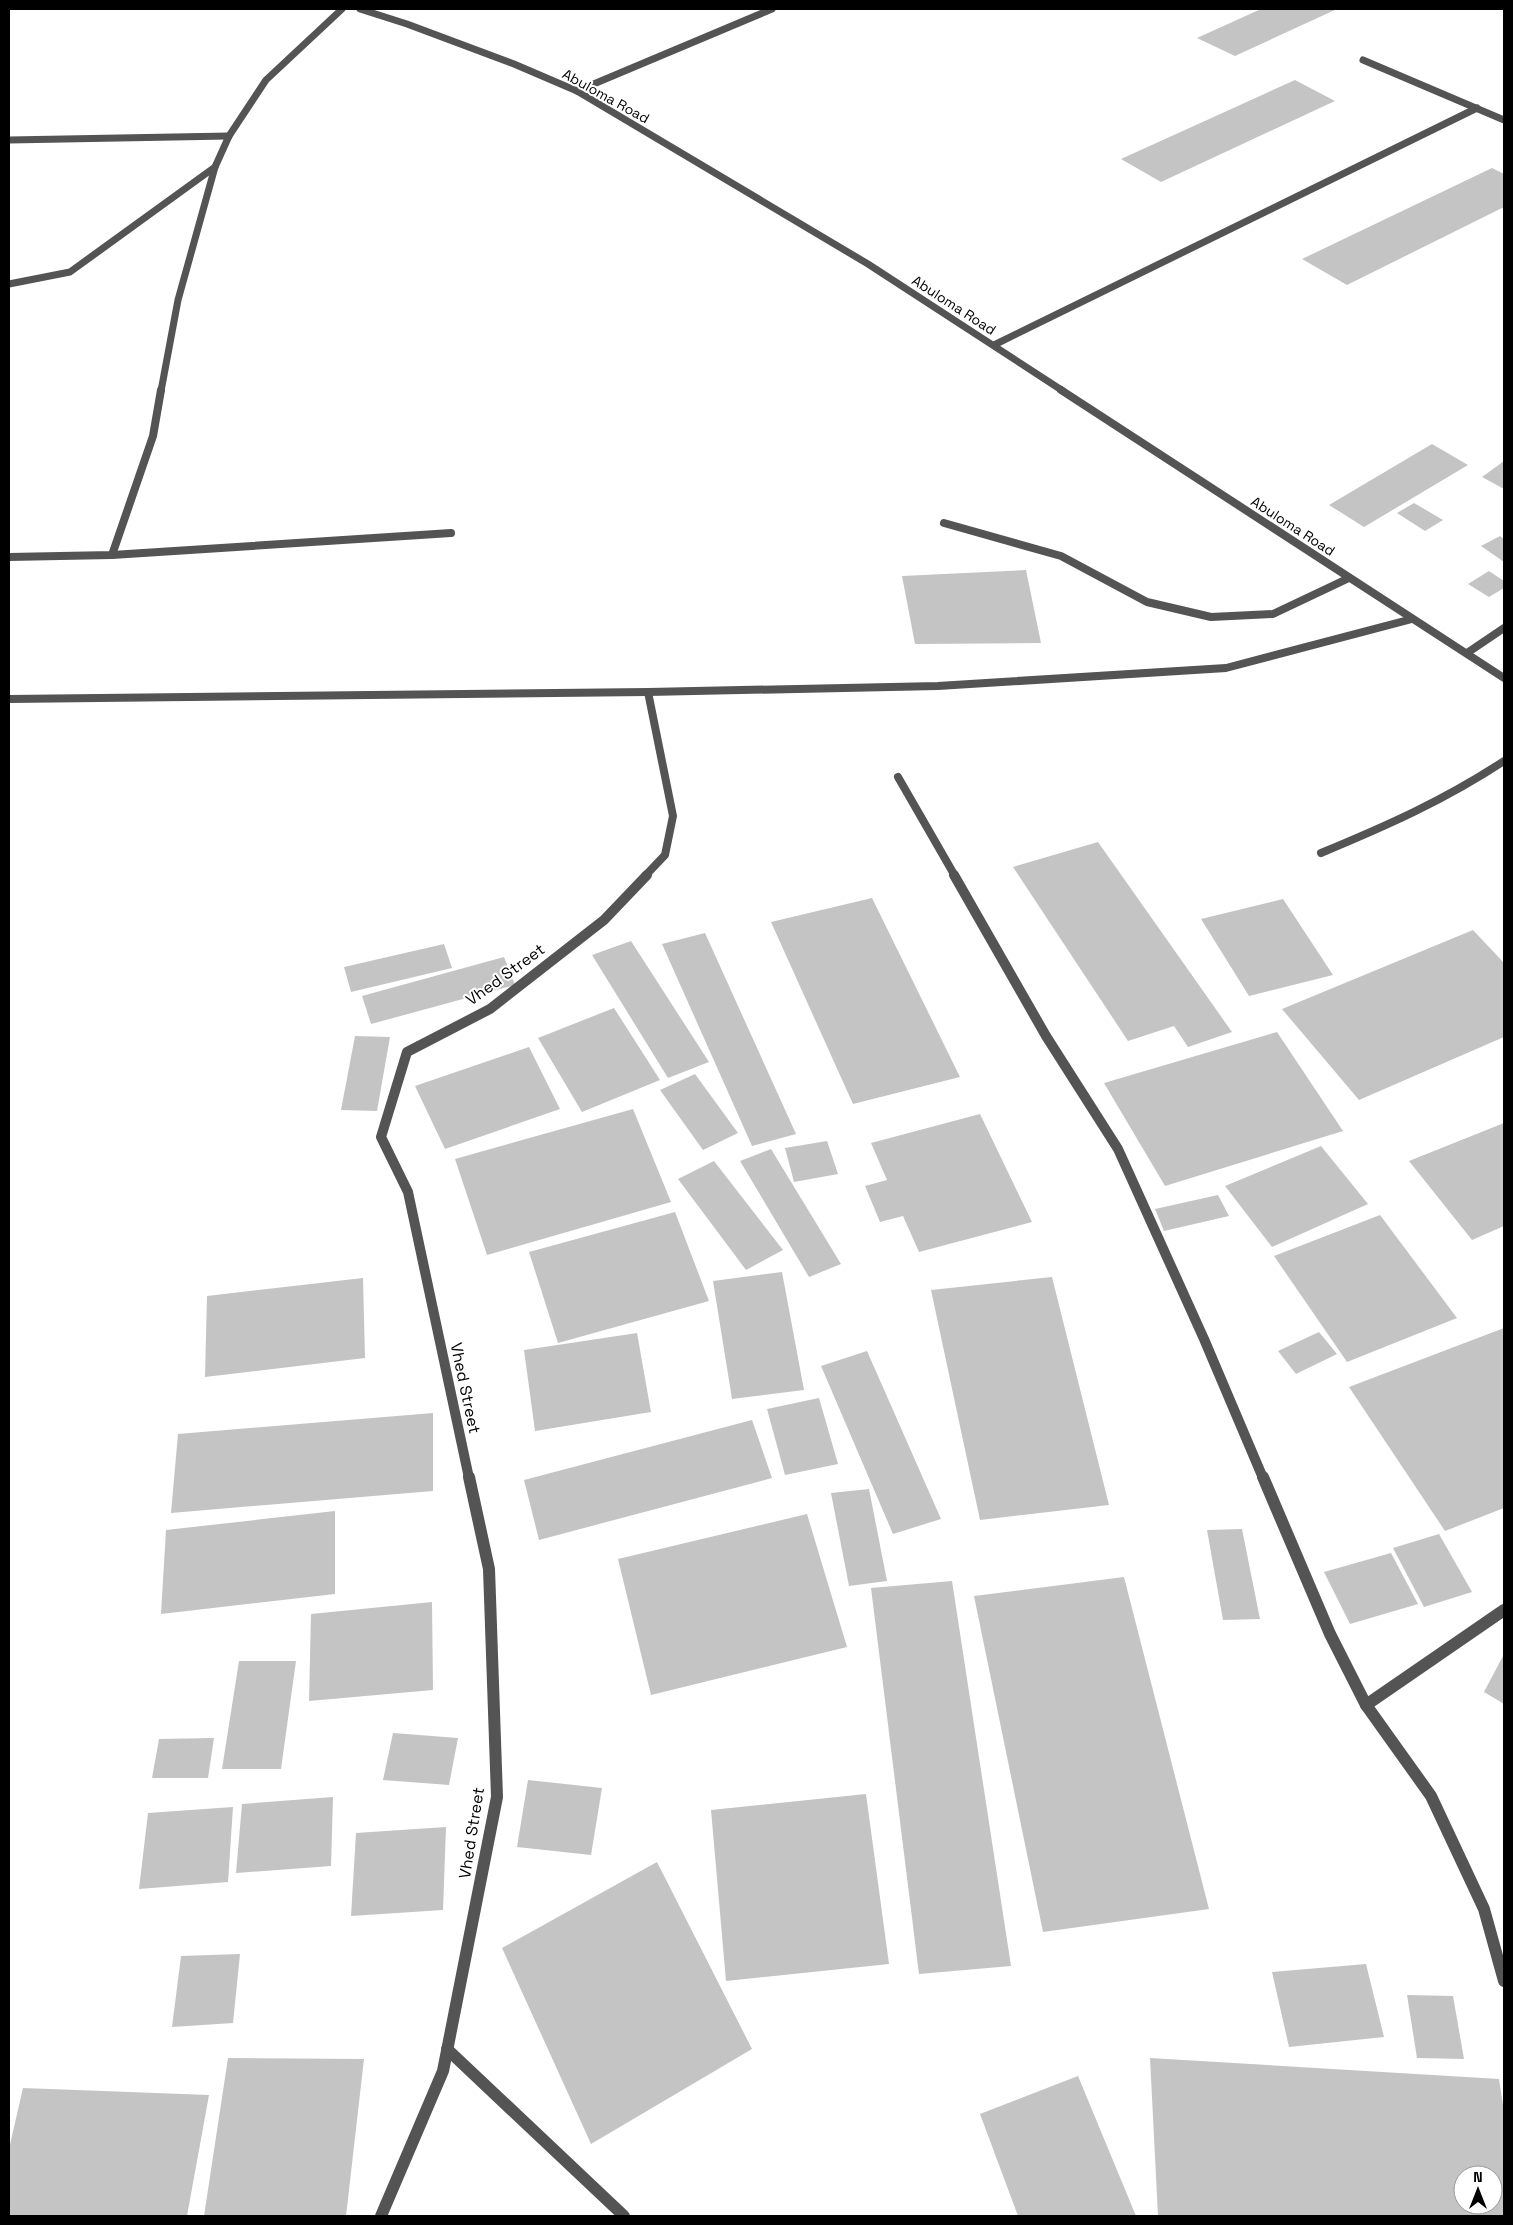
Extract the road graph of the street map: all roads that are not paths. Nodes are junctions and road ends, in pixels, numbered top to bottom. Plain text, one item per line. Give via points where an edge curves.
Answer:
1 (342, 9) edge
2 (360, 9) edge
3 (772, 9) edge
4 (1363, 60) dead end
5 (577, 91) junction
6 (1477, 108) junction
7 (1504, 120) edge
8 (230, 136) junction
9 (9, 140) edge
10 (215, 167) junction
11 (9, 284) edge
12 (994, 345) junction
13 (944, 523) dead end
14 (451, 533) dead end
15 (112, 555) junction
16 (9, 556) edge
17 (1349, 578) junction
18 (1412, 620) junction
19 (1504, 628) edge
20 (1467, 653) junction
21 (1504, 678) edge
22 (648, 692) junction
23 (9, 699) edge
24 (1504, 761) edge
25 (898, 777) dead end
26 (1321, 852) dead end
27 (1504, 1610) edge
28 (1366, 1704) junction
29 (1504, 1981) edge
30 (447, 2049) junction
31 (381, 2216) edge
32 (624, 2216) edge

1 - 8 street via 266,80
2 - 5 street, Abuloma Road via 514,64
3 - 5 street
4 - 6 street
5 - 12 street, Abuloma Road via 868,264
6 - 7 street
6 - 12 street
8 - 9 street
8 - 10 street
10 - 11 street via 70,272
10 - 15 street via 178,300 153,436
12 - 17 street, Abuloma Road
13 - 17 street via 1061,556 1147,602 1211,617 1273,614
14 - 15 street
15 - 16 street
17 - 18 street, Abuloma Road
18 - 20 street, Abuloma Road
18 - 22 street via 1226,668 938,686
19 - 20 street
20 - 21 street, Abuloma Road
22 - 23 street
22 - 30 street, Vhed Street via 673,816 665,856 604,920 490,1010 407,1052 380,1137 408,1192 488,1569 497,1797
24 - 26 street via 1468,785 1399,821
25 - 28 street via 1046,1036 1118,1149 1204,1339 1330,1634
27 - 28 street
28 - 29 street via 1431,1796 1484,1909
30 - 31 street, Vhed Street via 443,2071
30 - 32 street

